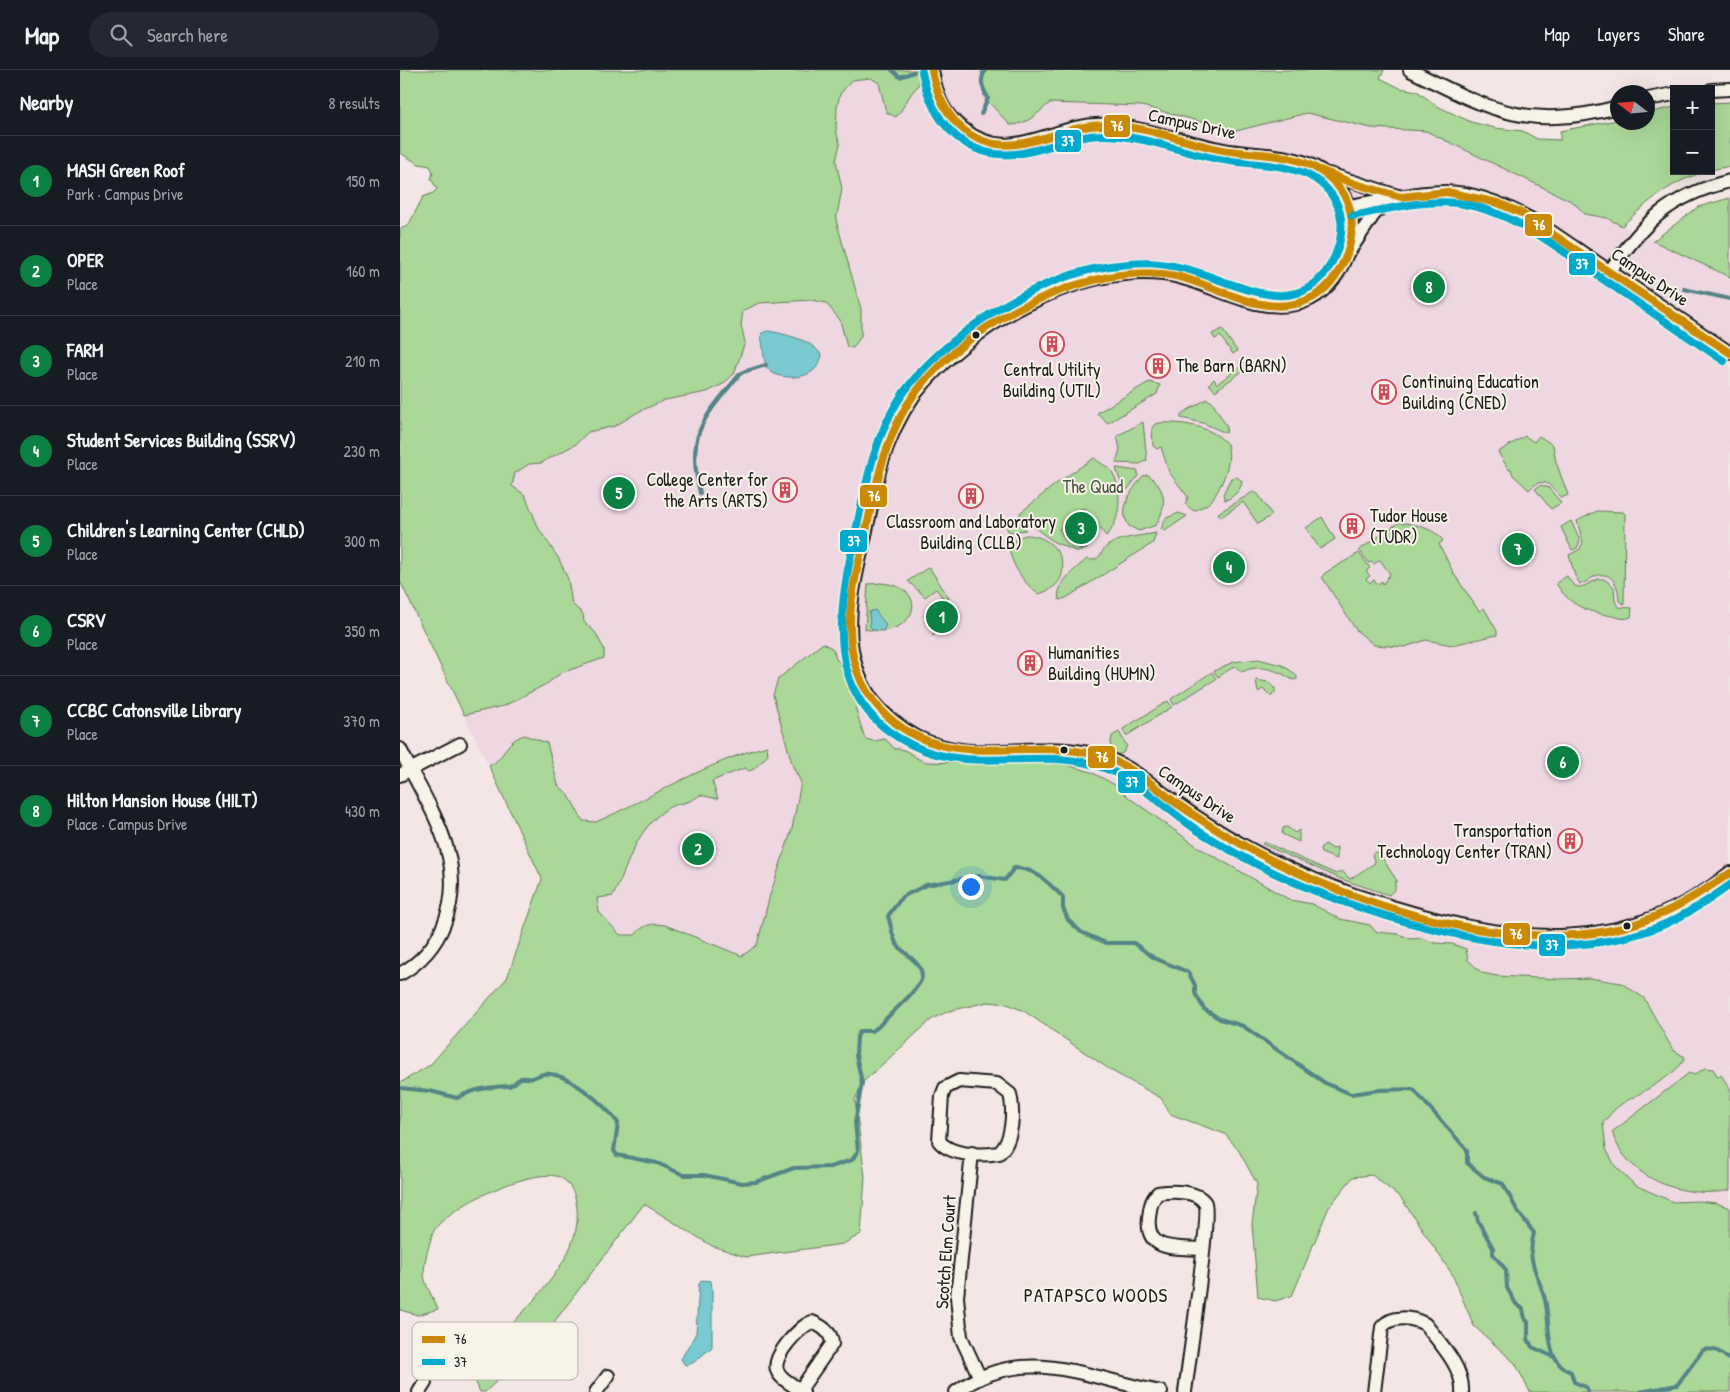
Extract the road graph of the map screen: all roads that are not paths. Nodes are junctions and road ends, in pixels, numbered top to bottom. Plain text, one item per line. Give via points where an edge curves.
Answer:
1 (932, 70) edge
2 (1410, 70) edge
3 (1730, 89) edge
4 (1715, 90) edge
5 (1670, 95) edge
6 (1655, 98) edge
7 (1610, 109) edge
8 (1320, 170) junction
9 (1730, 181) edge
10 (1397, 198) junction
11 (1350, 206) junction
12 (1345, 259) junction
13 (1610, 272) junction
14 (1730, 353) edge
15 (460, 744) dead end
16 (400, 749) edge
17 (405, 773) edge
18 (1730, 873) edge
19 (400, 974) edge
20 (972, 1153) junction
21 (1203, 1249) junction
22 (608, 1376) dead end
23 (980, 1378) junction
24 (802, 1391) edge
25 (596, 1392) edge
26 (956, 1392) edge
27 (1161, 1392) edge
28 (1185, 1392) edge
29 (1374, 1392) edge
30 (1462, 1392) edge

1 - 8 street, Campus Drive via 936,91 947,115 967,133 992,144 1022,144 1076,128 1103,124 1229,151 1303,161
2 - 7 street via 1471,100 1530,118 1560,118
3 - 4 street
5 - 6 street
8 - 10 street
8 - 11 street, Campus Drive via 1339,187
9 - 13 street via 1680,198 1660,212 1632,239
10 - 11 street, Campus Drive
10 - 12 street via 1374,214
10 - 13 street, Campus Drive via 1447,192 1498,203 1521,213
11 - 12 street, Campus Drive
12 - 18 street, Campus Drive via 1330,285 1310,300 1293,305 1248,301 1184,276 1138,272 1096,278 1015,311 962,348 914,396 896,426 882,460 849,616 849,635 856,665 868,694 900,727 951,750 980,753 1069,750 1104,757 1137,774 1245,847 1301,874 1382,904 1474,929 1549,938 1619,930 1674,910
13 - 14 street, Campus Drive
15 - 17 street
16 - 17 street
17 - 19 street via 445,839 453,875 453,892 449,912 433,946
20 - 20 street via 999,1154 1008,1140 1012,1103 1010,1094 997,1084 951,1083 942,1096 940,1141 952,1151
20 - 23 street, Scotch Elm Court via 957,1297 961,1337
21 - 21 street via 1162,1245 1150,1237 1151,1205 1158,1193 1194,1194 1204,1202 1207,1208
21 - 28 street
22 - 25 street
23 - 26 street
23 - 27 street via 1020,1367 1043,1366
24 - 24 street via 781,1377 776,1364 800,1328 812,1322 828,1332 832,1344
29 - 30 street via 1382,1327 1397,1318 1425,1324 1458,1370

